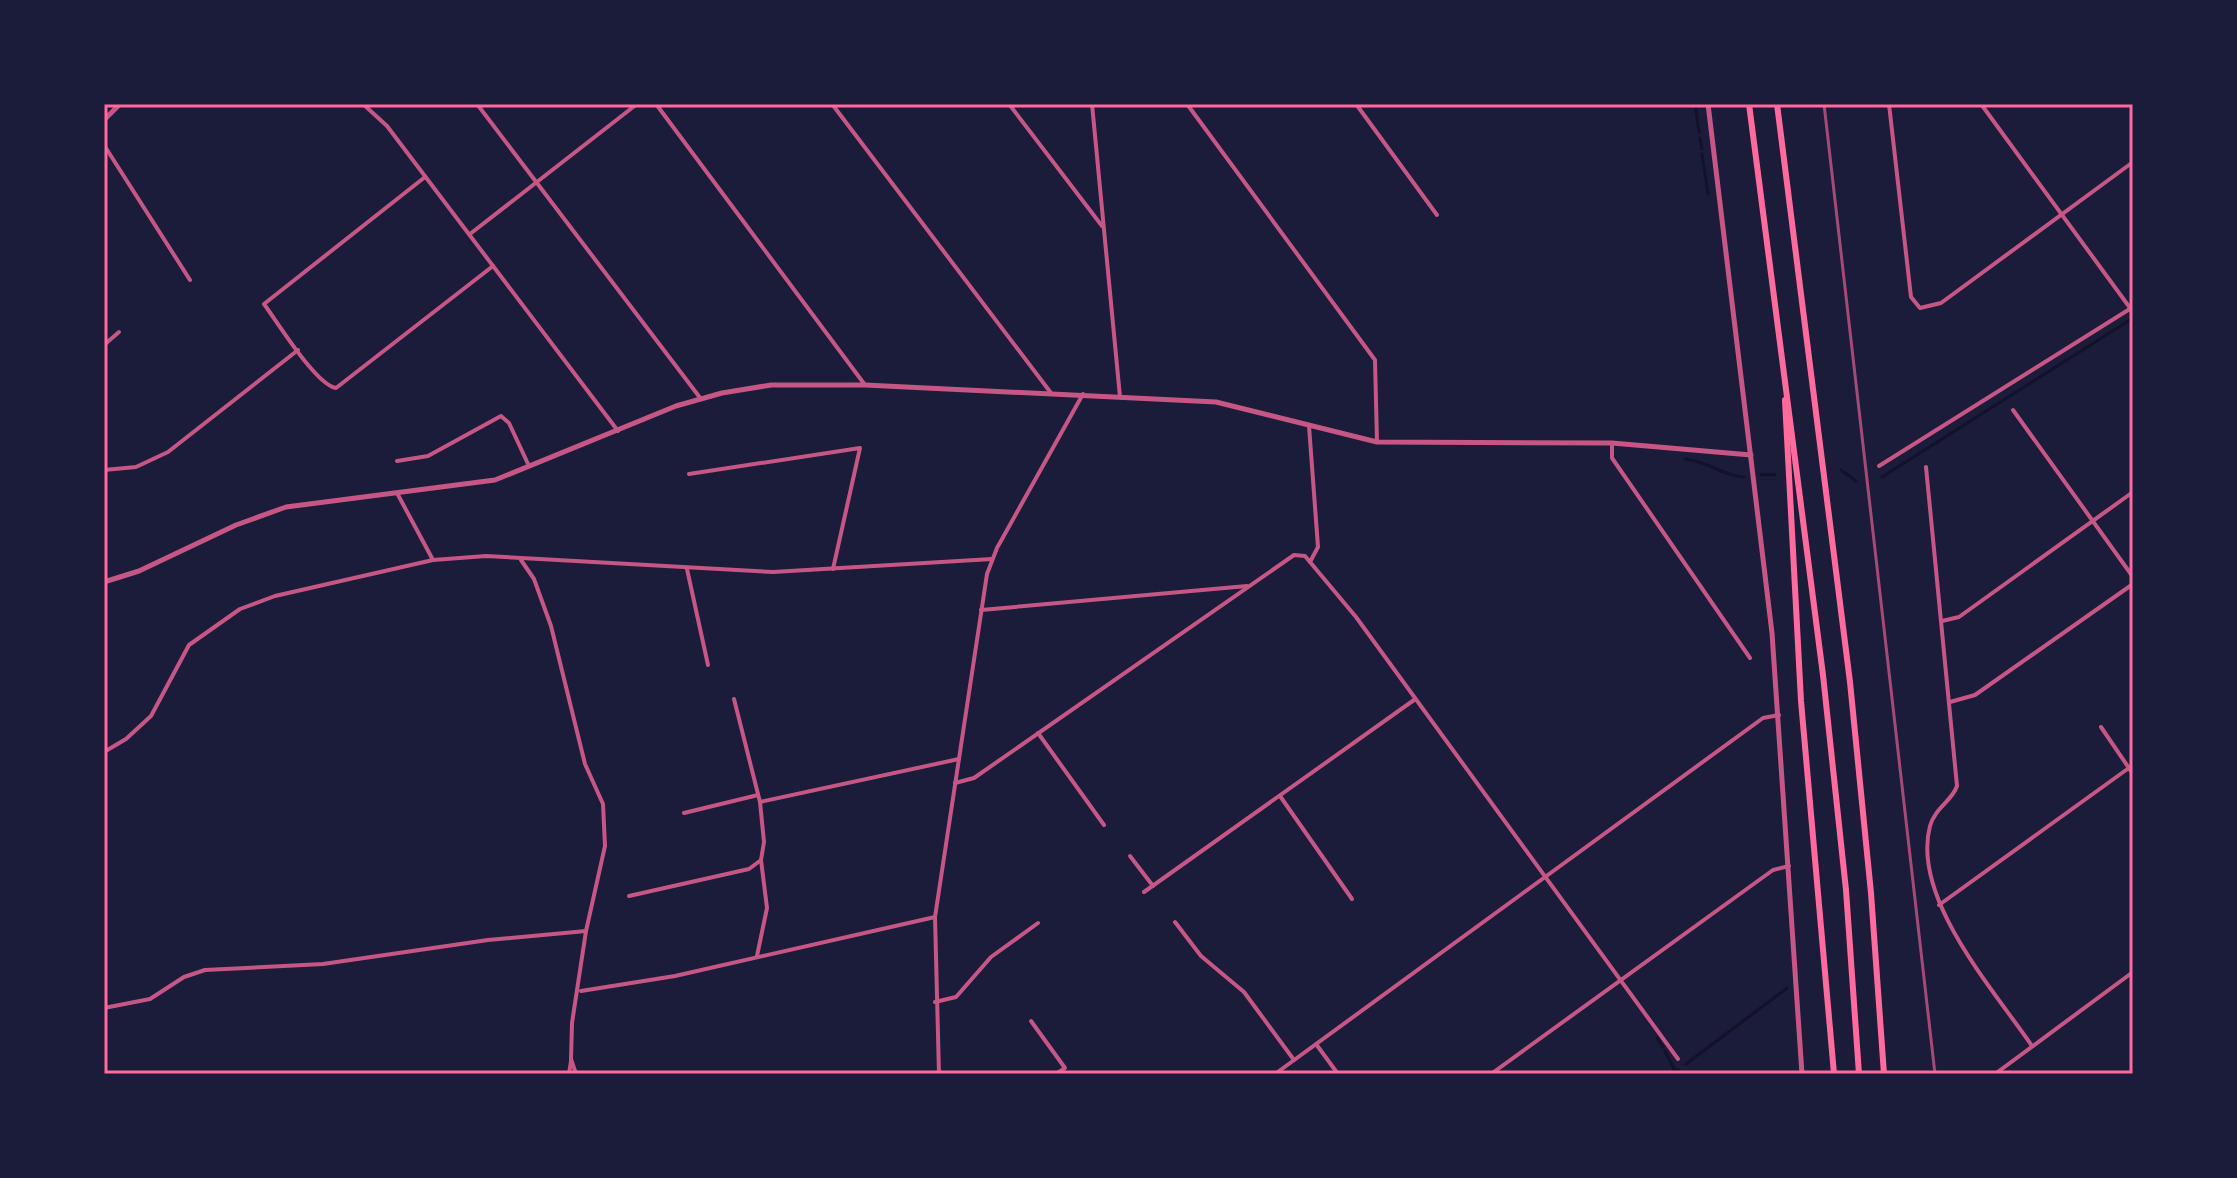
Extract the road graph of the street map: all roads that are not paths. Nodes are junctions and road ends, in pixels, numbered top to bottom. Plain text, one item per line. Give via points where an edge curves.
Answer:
1 (120, 104) edge
2 (363, 104) edge
3 (477, 104) edge
4 (637, 104) edge
5 (656, 104) edge
6 (832, 104) edge
7 (1009, 104) edge
8 (1092, 104) edge
9 (1187, 104) edge
10 (1356, 104) edge
11 (1708, 104) edge
12 (1749, 104) edge
13 (1777, 104) edge
14 (1889, 104) edge
15 (1981, 104) edge
16 (104, 120) edge
17 (104, 145) edge
18 (2133, 162) edge
19 (425, 177) junction
20 (536, 182) junction
21 (1437, 215) dead end
22 (2062, 215) junction
23 (1103, 228) junction
24 (470, 234) junction
25 (493, 266) junction
26 (190, 280) dead end
27 (2132, 309) edge
28 (119, 332) dead end
29 (104, 345) edge
30 (298, 350) junction
31 (1786, 377) junction
32 (865, 385) junction
33 (1051, 393) junction
34 (1083, 394) junction
35 (1120, 397) junction
36 (701, 399) junction
37 (2013, 410) dead end
38 (1309, 426) junction
39 (618, 431) junction
40 (1377, 442) junction
41 (1612, 443) junction
42 (1751, 455) junction
43 (397, 461) dead end
44 (1879, 466) dead end
45 (1926, 467) dead end
46 (530, 468) junction
47 (104, 470) edge
48 (689, 474) dead end
49 (2133, 492) edge
50 (397, 493) junction
51 (2093, 521) junction
52 (992, 559) junction
53 (433, 560) junction
54 (521, 560) junction
55 (1310, 562) junction
56 (687, 569) junction
57 (833, 569) junction
58 (2133, 577) edge
59 (104, 582) edge
60 (2133, 584) edge
61 (1249, 586) junction
62 (981, 610) junction
63 (1942, 621) junction
64 (1750, 658) dead end
65 (708, 665) dead end
66 (734, 699) dead end
67 (1414, 700) junction
68 (1950, 702) junction
69 (1779, 715) junction
70 (2101, 727) dead end
71 (1038, 733) junction
72 (104, 752) edge
73 (959, 759) junction
74 (2131, 766) edge
75 (2133, 774) edge
76 (955, 783) junction
77 (1280, 795) junction
78 (759, 798) junction
79 (684, 813) dead end
80 (1104, 825) dead end
81 (1130, 856) dead end
82 (761, 860) junction
83 (1789, 866) junction
84 (1543, 878) junction
85 (1153, 886) junction
86 (1144, 892) dead end
87 (629, 896) dead end
88 (1352, 899) dead end
89 (1939, 905) junction
90 (935, 917) junction
91 (1175, 922) dead end
92 (1038, 923) dead end
93 (586, 931) junction
94 (757, 956) junction
95 (2133, 972) edge
96 (1621, 979) junction
97 (580, 991) junction
98 (935, 1002) junction
99 (104, 1008) edge
100 (1031, 1021) dead end
101 (1316, 1044) junction
102 (2032, 1046) junction
103 (571, 1059) junction
104 (1678, 1059) dead end
105 (1294, 1060) junction
106 (1834, 1073) edge
107 (569, 1074) edge
108 (576, 1074) edge
109 (939, 1074) edge
110 (1056, 1074) edge
111 (1275, 1074) edge
112 (1338, 1074) edge
113 (1491, 1074) edge
114 (1802, 1074) edge
115 (1859, 1074) edge
116 (1884, 1074) edge
117 (1995, 1074) edge

1 - 16 street
2 - 19 street via 387,126
3 - 20 street
4 - 20 street
5 - 32 street
6 - 33 street
7 - 23 street
8 - 23 street
9 - 40 street via 1375,360
10 - 21 street
11 - 42 street
12 - 31 highway
13 - 116 highway via 1850,682
14 - 22 street via 1911,297 1920,308 1941,303
15 - 22 street
17 - 26 street
18 - 22 street
19 - 24 street
19 - 30 street via 264,304
20 - 24 street
20 - 36 street
22 - 27 street
23 - 35 street
24 - 25 street
25 - 30 street via 341,386 332,388
25 - 39 street
27 - 44 street
28 - 29 street
30 - 47 street via 168,452 136,467
31 - 106 highway via 1794,612
31 - 115 highway via 1840,823
32 - 33 street
32 - 36 street via 771,385
33 - 34 street
34 - 35 street
34 - 52 street
35 - 38 street via 1216,402
36 - 39 street
37 - 51 street
38 - 40 street
38 - 55 street via 1318,547
39 - 46 street
40 - 41 street
41 - 42 street
41 - 64 street via 1612,458
42 - 69 street
43 - 46 street via 428,456 501,416
45 - 63 street
46 - 50 street via 477,483
48 - 57 street via 860,448
49 - 51 street
50 - 53 street
50 - 59 street via 269,512
51 - 58 street
51 - 63 street via 1959,617
52 - 57 street
52 - 62 street
53 - 54 street via 468,555
53 - 72 street via 240,609 189,645 151,716
54 - 56 street
54 - 93 street via 551,626 585,764 603,804 605,846
55 - 61 street via 1300,554
55 - 67 street
56 - 57 street
56 - 65 street
60 - 68 street via 1975,695
61 - 62 street
61 - 71 street
62 - 73 street
63 - 68 street
66 - 78 street
67 - 77 street
67 - 84 street
68 - 89 street via 1957,786 1934,814 1928,835
69 - 83 street
69 - 84 street via 1763,718
70 - 74 street
71 - 76 street via 974,778
71 - 80 street
73 - 76 street
73 - 78 street
74 - 75 street
74 - 89 street
76 - 90 street
77 - 85 street
77 - 88 street
78 - 79 street
78 - 82 street
81 - 85 street
82 - 87 street via 749,869
82 - 94 street via 767,908
83 - 96 street via 1773,870
83 - 114 street
84 - 96 street
84 - 101 street
85 - 86 street
89 - 102 street
90 - 94 street
90 - 98 street
91 - 105 street via 1201,956 1244,992
92 - 98 street via 991,957 956,997
93 - 97 street
93 - 99 street via 323,964 205,970 150,999
94 - 97 street
95 - 102 street
96 - 104 street
96 - 113 street
97 - 103 street
98 - 109 street
100 - 110 street via 1065,1068
101 - 105 street
101 - 112 street
102 - 117 street
103 - 107 street
103 - 108 street
105 - 111 street

